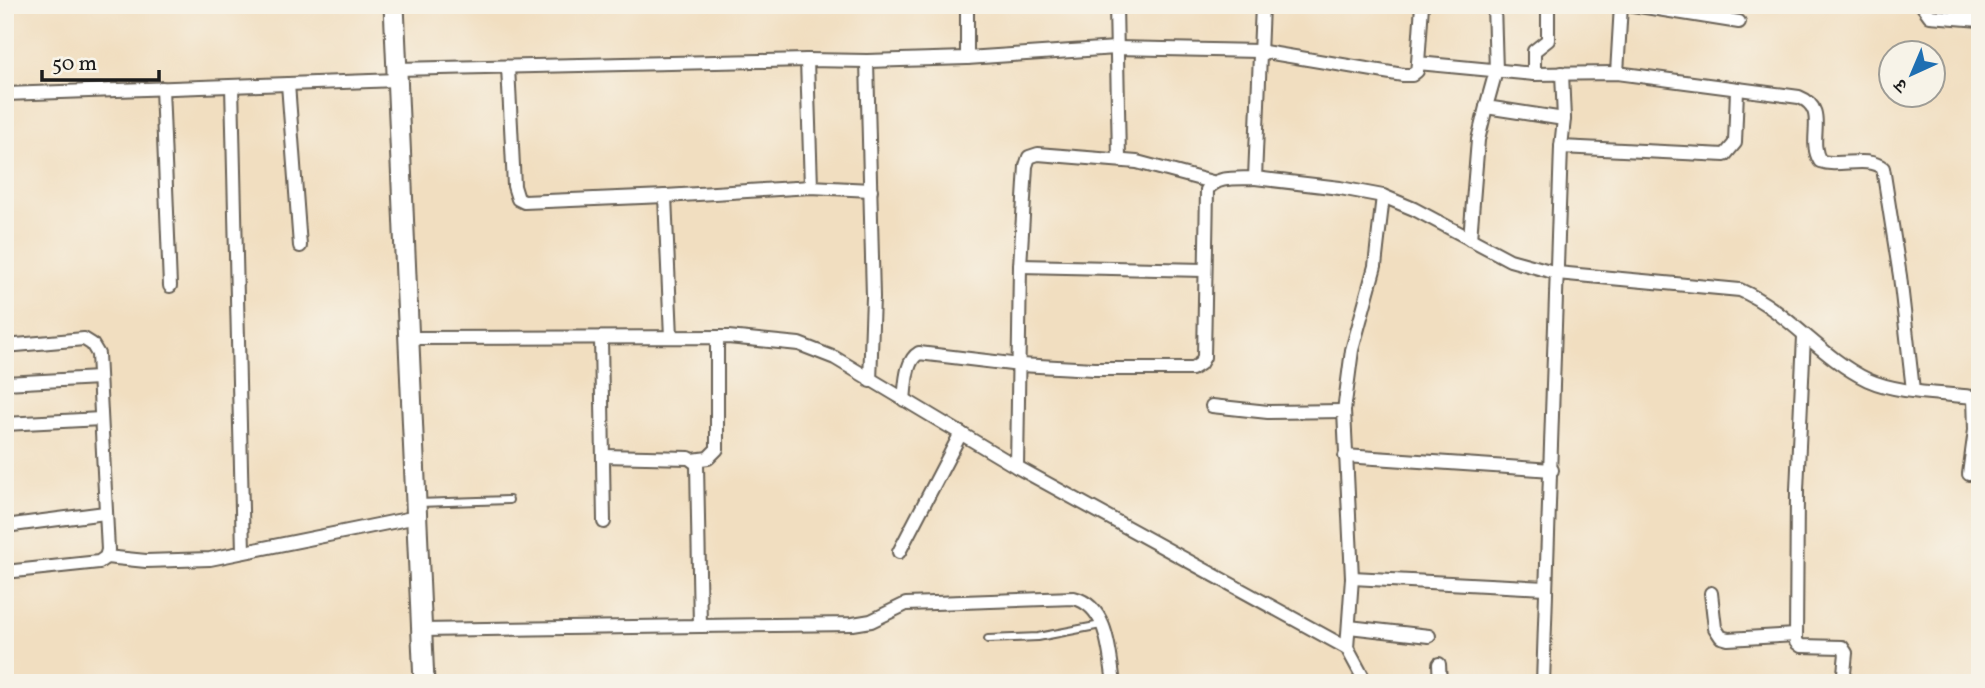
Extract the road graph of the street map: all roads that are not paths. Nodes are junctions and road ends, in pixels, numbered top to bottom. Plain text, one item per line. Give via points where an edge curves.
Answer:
1 (394, 5) edge
2 (967, 5) edge
3 (1115, 5) edge
4 (1262, 5) edge
5 (1422, 5) edge
6 (1494, 5) edge
7 (1548, 5) edge
8 (1621, 5) edge
9 (1633, 5) edge
10 (1922, 5) edge
11 (1980, 20) edge
12 (1739, 22) dead end
13 (1116, 48) junction
14 (1259, 51) junction
15 (967, 58) junction
16 (807, 60) junction
17 (867, 61) junction
18 (1418, 63) junction
19 (508, 67) junction
20 (1496, 71) junction
21 (1562, 73) junction
22 (1617, 73) junction
23 (1534, 74) junction
24 (398, 75) junction
25 (288, 84) junction
26 (232, 86) junction
27 (162, 88) junction
28 (1737, 90) junction
29 (5, 94) edge
30 (1486, 107) junction
31 (1564, 120) junction
32 (1561, 147) junction
33 (1119, 159) junction
34 (1255, 178) junction
35 (1212, 182) junction
36 (811, 187) junction
37 (871, 190) junction
38 (1383, 196) junction
39 (665, 197) junction
40 (1470, 239) junction
41 (300, 246) dead end
42 (1020, 265) junction
43 (1204, 270) junction
44 (1557, 273) junction
45 (170, 286) dead end
46 (1804, 336) junction
47 (671, 337) junction
48 (717, 337) junction
49 (409, 338) junction
50 (601, 338) junction
51 (5, 346) edge
52 (1020, 365) junction
53 (100, 378) junction
54 (870, 380) junction
55 (5, 383) edge
56 (1913, 390) junction
57 (1977, 397) edge
58 (904, 400) junction
59 (1212, 406) dead end
60 (1344, 411) junction
61 (102, 419) junction
62 (5, 424) edge
63 (961, 433) junction
64 (603, 456) junction
65 (1345, 456) junction
66 (693, 460) junction
67 (1017, 467) junction
68 (1552, 470) junction
69 (1969, 474) dead end
70 (509, 500) dead end
71 (417, 510) junction
72 (105, 513) junction
73 (604, 522) dead end
74 (5, 526) edge
75 (243, 552) junction
76 (899, 552) dead end
77 (106, 556) junction
78 (5, 572) edge
79 (1352, 578) junction
80 (1546, 588) junction
81 (1711, 593) dead end
82 (1103, 625) junction
83 (700, 626) junction
84 (1349, 627) junction
85 (422, 630) junction
86 (1796, 635) junction
87 (1429, 636) dead end
88 (988, 639) dead end
89 (1347, 648) junction
90 (1439, 664) dead end
91 (424, 683) edge
92 (1114, 683) edge
93 (1366, 683) edge
94 (1440, 683) edge
95 (1543, 683) edge
96 (1843, 683) edge

1 - 24 main road
2 - 15 street
3 - 13 street
4 - 14 street
5 - 18 street
6 - 20 street
7 - 23 street via 1548,40 1534,51
8 - 22 street
9 - 12 street
10 - 11 street via 1930,16
13 - 14 street
13 - 15 street
13 - 33 street
14 - 18 street via 1403,75 1417,71
14 - 34 street
15 - 17 street
16 - 17 street
16 - 19 street
16 - 36 street
17 - 37 street
18 - 20 street
19 - 24 street
19 - 39 street via 518,199
20 - 23 street
20 - 30 street
21 - 22 street
21 - 23 street
21 - 31 street
22 - 28 street
24 - 25 street
24 - 49 main road
25 - 26 street
25 - 41 street
26 - 27 street
26 - 75 street
27 - 29 street
27 - 45 street
28 - 32 street via 1735,143 1724,156
28 - 56 street via 1807,100 1815,111 1820,161 1872,163 1883,168
30 - 31 street
30 - 40 street via 1478,141
31 - 32 street
32 - 44 street
33 - 35 street
33 - 42 street via 1029,157
34 - 35 street
34 - 38 street
35 - 43 street via 1207,190
36 - 37 street
36 - 39 street
37 - 54 street
38 - 40 street
38 - 60 street via 1375,266 1352,350
39 - 47 street
40 - 44 street via 1510,260
42 - 43 street
42 - 52 street
43 - 52 street via 1204,357 1192,369
44 - 46 street via 1740,290 1776,310
44 - 68 street
46 - 56 street via 1868,380
46 - 86 street
47 - 48 street
47 - 50 street
48 - 54 street via 799,344 835,358
48 - 66 street via 717,449 708,458
49 - 50 street
49 - 71 main road
50 - 64 street
51 - 53 street via 84,339 98,354
52 - 58 street via 919,353 910,363
52 - 67 street
53 - 55 street
53 - 61 street
54 - 58 street
56 - 57 street
57 - 69 street
58 - 63 street
59 - 60 street via 1268,412
60 - 65 street
61 - 62 street
61 - 72 street
63 - 67 street
63 - 76 street
64 - 66 street
64 - 73 street
65 - 68 street
65 - 79 street
66 - 83 street via 698,469
67 - 89 street
68 - 80 street
70 - 71 lane
71 - 75 street
71 - 85 main road
72 - 74 street
72 - 77 street
75 - 77 street via 181,562
77 - 78 street via 99,562
79 - 80 street
79 - 84 street
80 - 95 street
81 - 86 street via 1715,628 1721,637
82 - 83 street via 1095,609 1074,598 906,604 853,624
82 - 88 lane via 1038,637
82 - 92 street
83 - 85 street
84 - 87 street
84 - 89 street
85 - 91 main road
86 - 96 street via 1801,646 1842,647 1846,653
89 - 93 street
90 - 94 street

